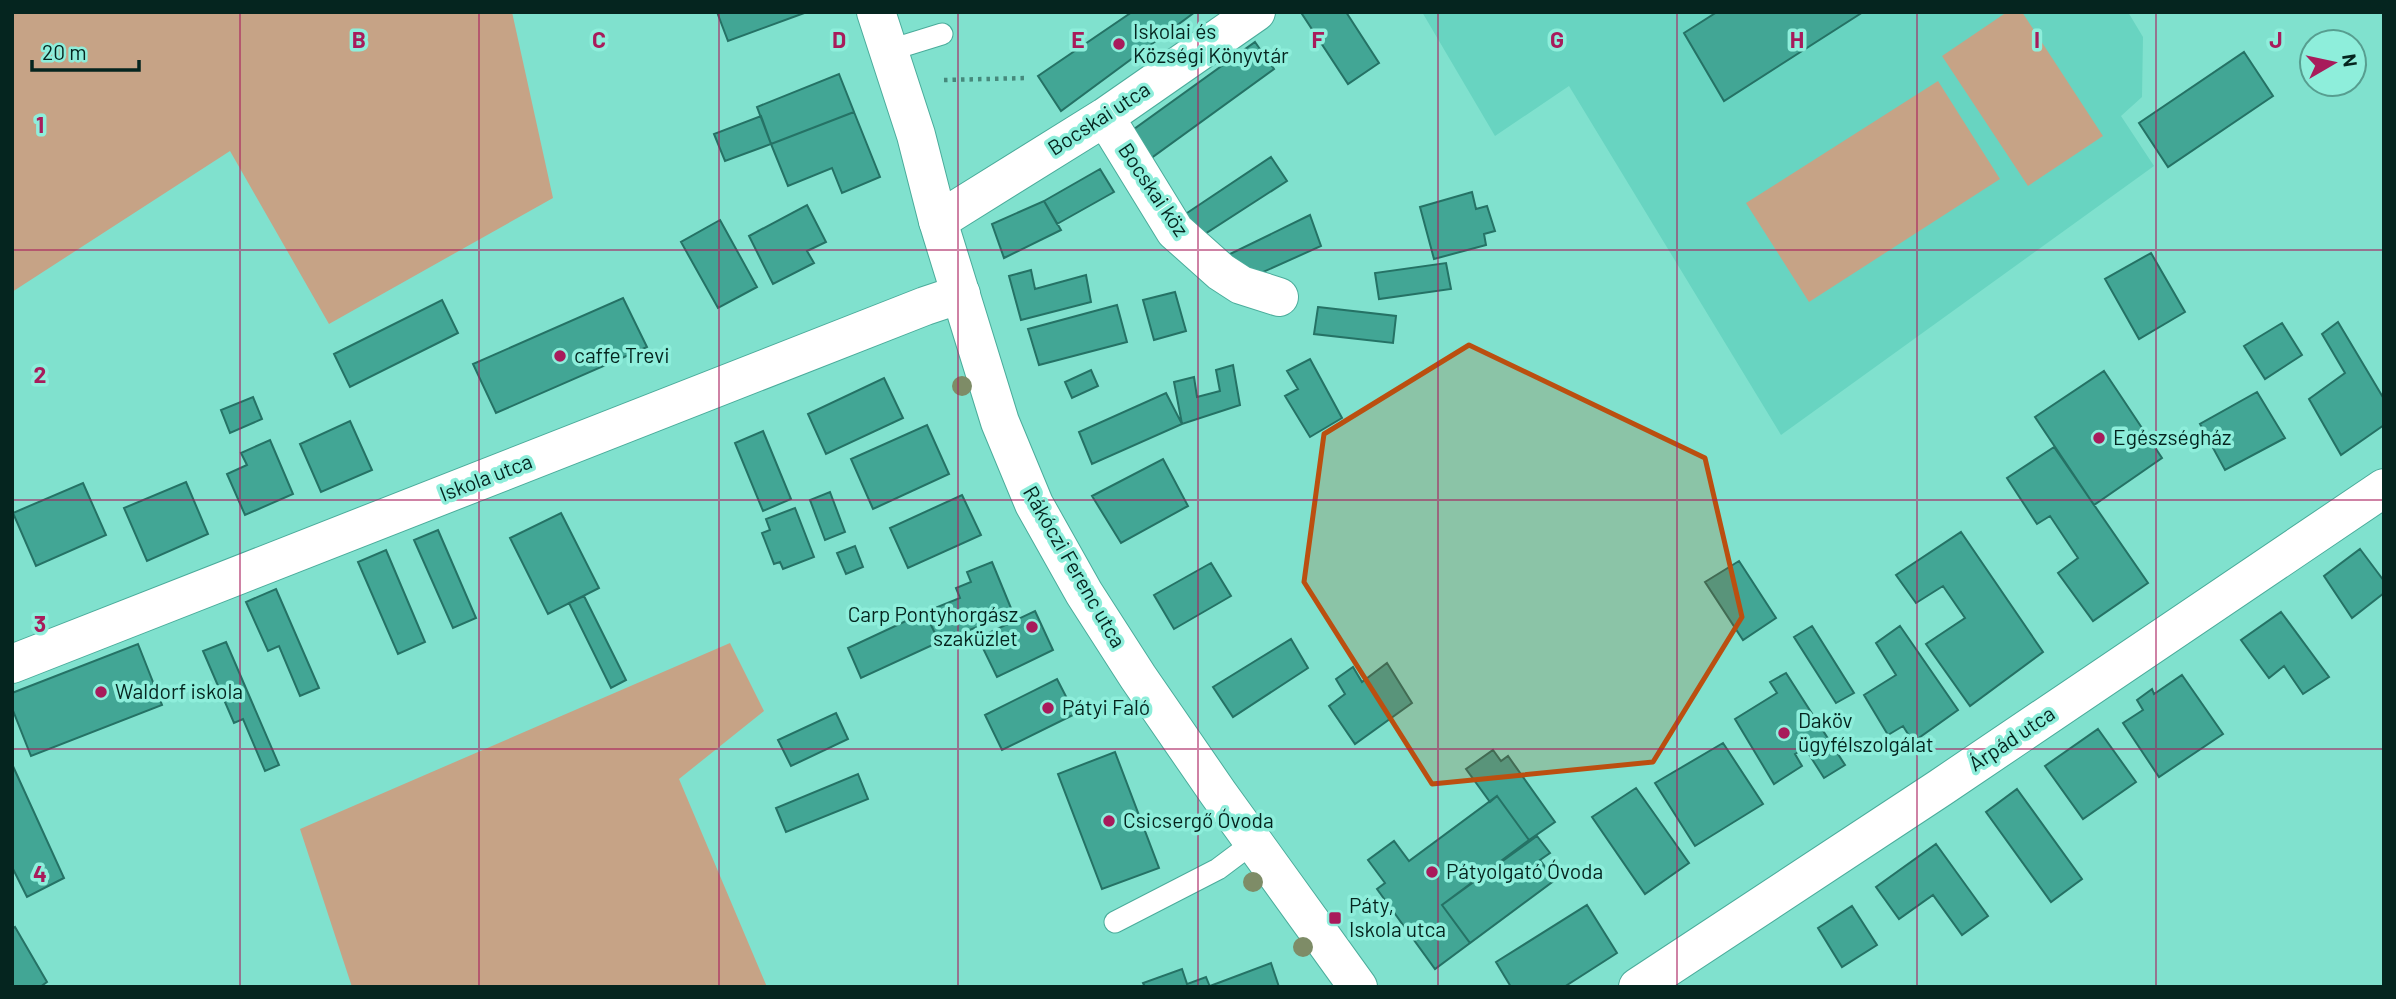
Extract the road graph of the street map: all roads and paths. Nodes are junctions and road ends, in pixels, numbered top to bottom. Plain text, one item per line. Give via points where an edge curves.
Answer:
1 (876, 12) edge
2 (1256, 12) edge
3 (942, 34) dead end
4 (887, 51) junction
5 (1028, 78) dead end
6 (944, 80) dead end
7 (1105, 117) junction
8 (938, 221) junction
9 (961, 294) junction
10 (1279, 297) dead end
11 (2384, 488) edge
12 (12, 664) edge
13 (1254, 842) junction
14 (1115, 922) dead end
15 (1358, 987) edge
16 (1638, 987) edge

1 - 4 street, Rákóczi Ferenc utca
2 - 7 street, Bocskai utca
3 - 4 lane
4 - 8 street, Rákóczi Ferenc utca via 916,135
5 - 6 path
7 - 8 street, Bocskai utca
7 - 10 street, Bocskai köz via 1175,231 1220,272 1241,285
8 - 9 street, Rákóczi Ferenc utca
9 - 12 street, Iskola utca
9 - 13 street, Rákóczi Ferenc utca via 1000,422 1034,504 1097,614
11 - 16 street, Árpád utca
13 - 14 lane via 1218,869
13 - 15 street, Rákóczi Ferenc utca

